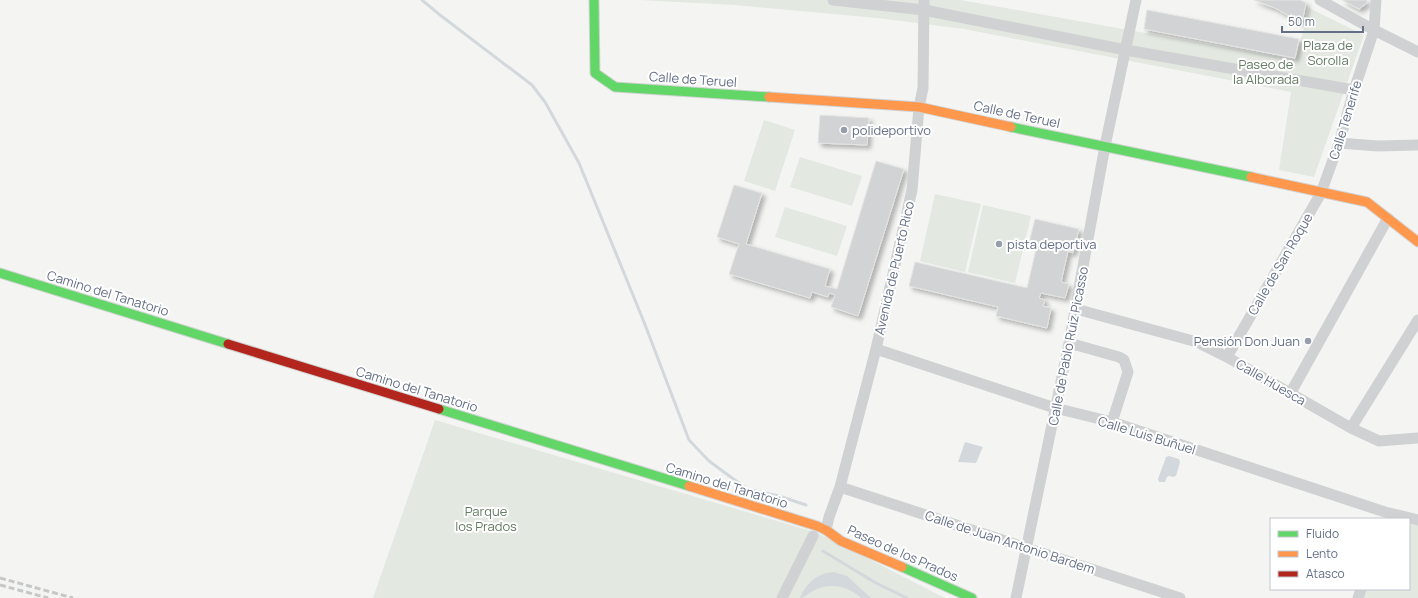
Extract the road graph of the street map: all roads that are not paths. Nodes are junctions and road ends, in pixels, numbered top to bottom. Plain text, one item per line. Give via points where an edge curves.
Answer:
1 (594, 0) edge
2 (833, 0) edge
3 (1136, 0) edge
4 (1320, 0) edge
5 (1376, 0) edge
6 (924, 5) edge
7 (1374, 30) junction
8 (1126, 50) junction
9 (1418, 52) edge
10 (1354, 90) junction
11 (919, 107) junction
12 (1339, 143) junction
13 (1418, 145) edge
14 (1106, 146) junction
15 (1321, 193) junction
16 (1388, 218) junction
17 (1418, 242) edge
18 (0, 273) edge
19 (1076, 309) junction
20 (1418, 320) edge
21 (1069, 343) junction
22 (876, 349) junction
23 (1227, 357) junction
24 (1290, 394) junction
25 (1055, 408) junction
26 (1112, 422) junction
27 (1351, 428) junction
28 (1418, 438) edge
29 (840, 487) junction
30 (1384, 516) edge
31 (1401, 518) edge
32 (826, 530) junction
33 (813, 536) dead end
34 (1026, 548) junction
35 (782, 598) edge
36 (972, 598) edge
37 (1016, 598) edge
38 (1180, 598) edge

1 - 11 street, Calle de Teruel via 596,73 615,87
2 - 6 street
3 - 8 street, Calle de Pablo Ruiz Picasso
4 - 7 street
5 - 7 street, Calle Tenerife
6 - 8 street
6 - 11 street, Avenida de Puerto Rico via 922,88
7 - 9 street
7 - 10 street, Calle Tenerife
8 - 10 street
8 - 14 street, Calle de Pablo Ruiz Picasso
10 - 12 street, Calle Tenerife
11 - 14 street, Calle de Teruel
11 - 22 street, Avenida de Puerto Rico via 912,190
12 - 13 street via 1378,146
12 - 15 street, Calle Tenerife
14 - 15 street, Calle de Teruel
14 - 19 street, Calle de Pablo Ruiz Picasso
15 - 16 street, Calle de Teruel via 1367,202
15 - 23 street, Calle de San Roque
16 - 17 street, Calle de Teruel
16 - 24 street
18 - 32 street, Camino del Tanatorio
19 - 21 street, Calle de Pablo Ruiz Picasso
19 - 23 street, Calle Huesca via 1197,342
20 - 27 street
21 - 25 street, Calle de Pablo Ruiz Picasso
21 - 26 street via 1124,360 1128,372
22 - 25 street, Calle Luis Buñuel
22 - 29 street, Avenida de Puerto Rico
23 - 24 street, Calle Huesca
24 - 27 street, Calle Huesca
25 - 26 street, Calle Luis Buñuel
25 - 34 street, Calle de Pablo Ruiz Picasso
26 - 30 street, Calle Luis Buñuel
27 - 28 street, Calle Huesca via 1379,441
29 - 32 street, Avenida de Puerto Rico
29 - 34 street, Calle de Juan Antonio Bardem
30 - 31 street, Calle Luis Buñuel
32 - 36 street, Paseo de los Prados via 841,541
33 - 35 street
34 - 37 street, Calle de Pablo Ruiz Picasso
34 - 38 street, Calle de Juan Antonio Bardem

